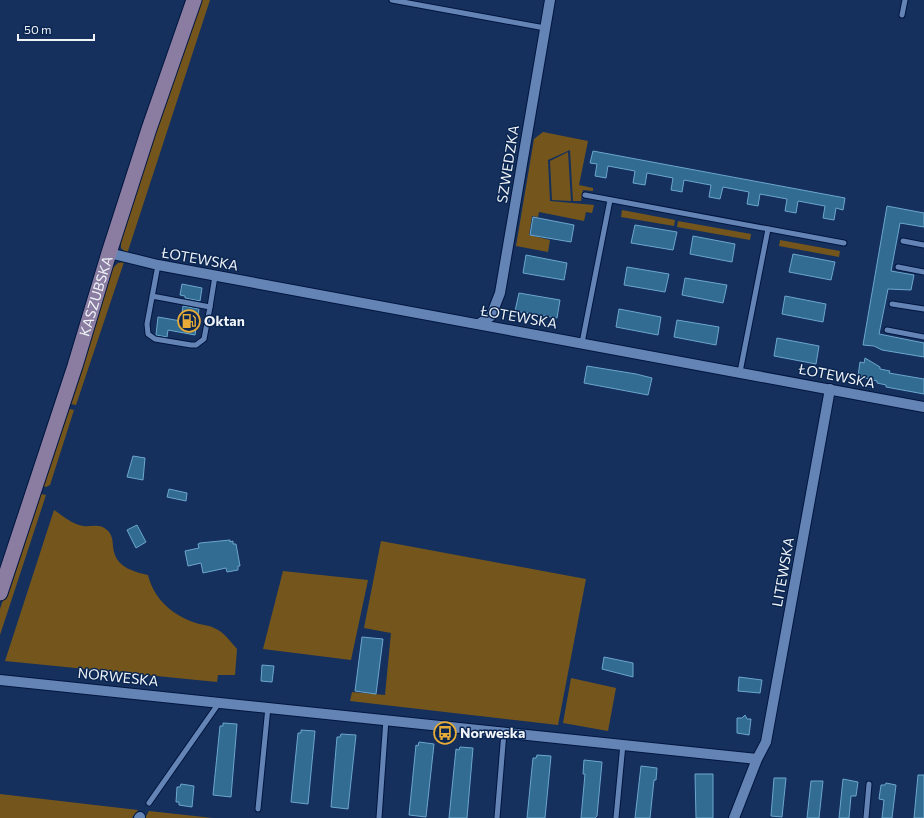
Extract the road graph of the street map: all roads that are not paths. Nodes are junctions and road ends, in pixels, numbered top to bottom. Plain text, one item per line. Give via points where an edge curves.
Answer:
1 (194, 0) edge
2 (392, 0) edge
3 (550, 0) edge
4 (905, 0) edge
5 (902, 15) dead end
6 (545, 28) junction
7 (585, 195) dead end
8 (610, 200) junction
9 (768, 229) junction
10 (903, 241) dead end
11 (844, 243) dead end
12 (924, 245) edge
13 (109, 253) junction
14 (158, 265) junction
15 (898, 267) dead end
16 (924, 272) edge
17 (215, 276) junction
18 (152, 296) junction
19 (892, 304) dead end
20 (210, 307) junction
21 (924, 310) edge
22 (479, 324) junction
23 (887, 330) dead end
24 (924, 337) edge
25 (582, 343) junction
26 (740, 372) junction
27 (830, 389) junction
28 (924, 407) edge
29 (0, 593) edge
30 (0, 680) edge
31 (220, 702) junction
32 (268, 707) junction
33 (386, 719) junction
34 (504, 731) junction
35 (622, 744) junction
36 (757, 759) junction
37 (869, 784) dead end
38 (149, 803) dead end
39 (258, 809) dead end
40 (379, 818) edge
41 (496, 818) edge
42 (616, 818) edge
43 (734, 818) edge
44 (866, 818) edge

1 - 13 main road, KASZUBSKA
2 - 6 lane
3 - 6 street, SZWEDZKA
4 - 5 lane
6 - 22 street, SZWEDZKA via 500,293 491,316
7 - 8 lane
8 - 9 lane
8 - 25 lane
9 - 11 lane
9 - 26 lane
10 - 12 lane
13 - 14 street, ŁOTEWSKA
13 - 29 main road, KASZUBSKA via 78,358
14 - 17 street, ŁOTEWSKA
14 - 18 lane
15 - 16 lane
17 - 20 lane
17 - 22 street, ŁOTEWSKA
18 - 20 lane
18 - 20 lane via 147,329 150,336 191,346 204,339
19 - 21 lane
22 - 25 street, ŁOTEWSKA
23 - 24 lane
25 - 26 street, ŁOTEWSKA
26 - 27 street, ŁOTEWSKA
27 - 28 street, ŁOTEWSKA
27 - 36 street, LITEWSKA via 766,742
30 - 31 street, NORWESKA
31 - 32 street, NORWESKA
31 - 38 lane
32 - 33 street, NORWESKA
32 - 39 lane
33 - 34 street, NORWESKA
33 - 40 lane
34 - 35 street, NORWESKA
34 - 41 lane
35 - 36 street, NORWESKA
35 - 42 lane
36 - 43 street, LITEWSKA
37 - 44 lane

